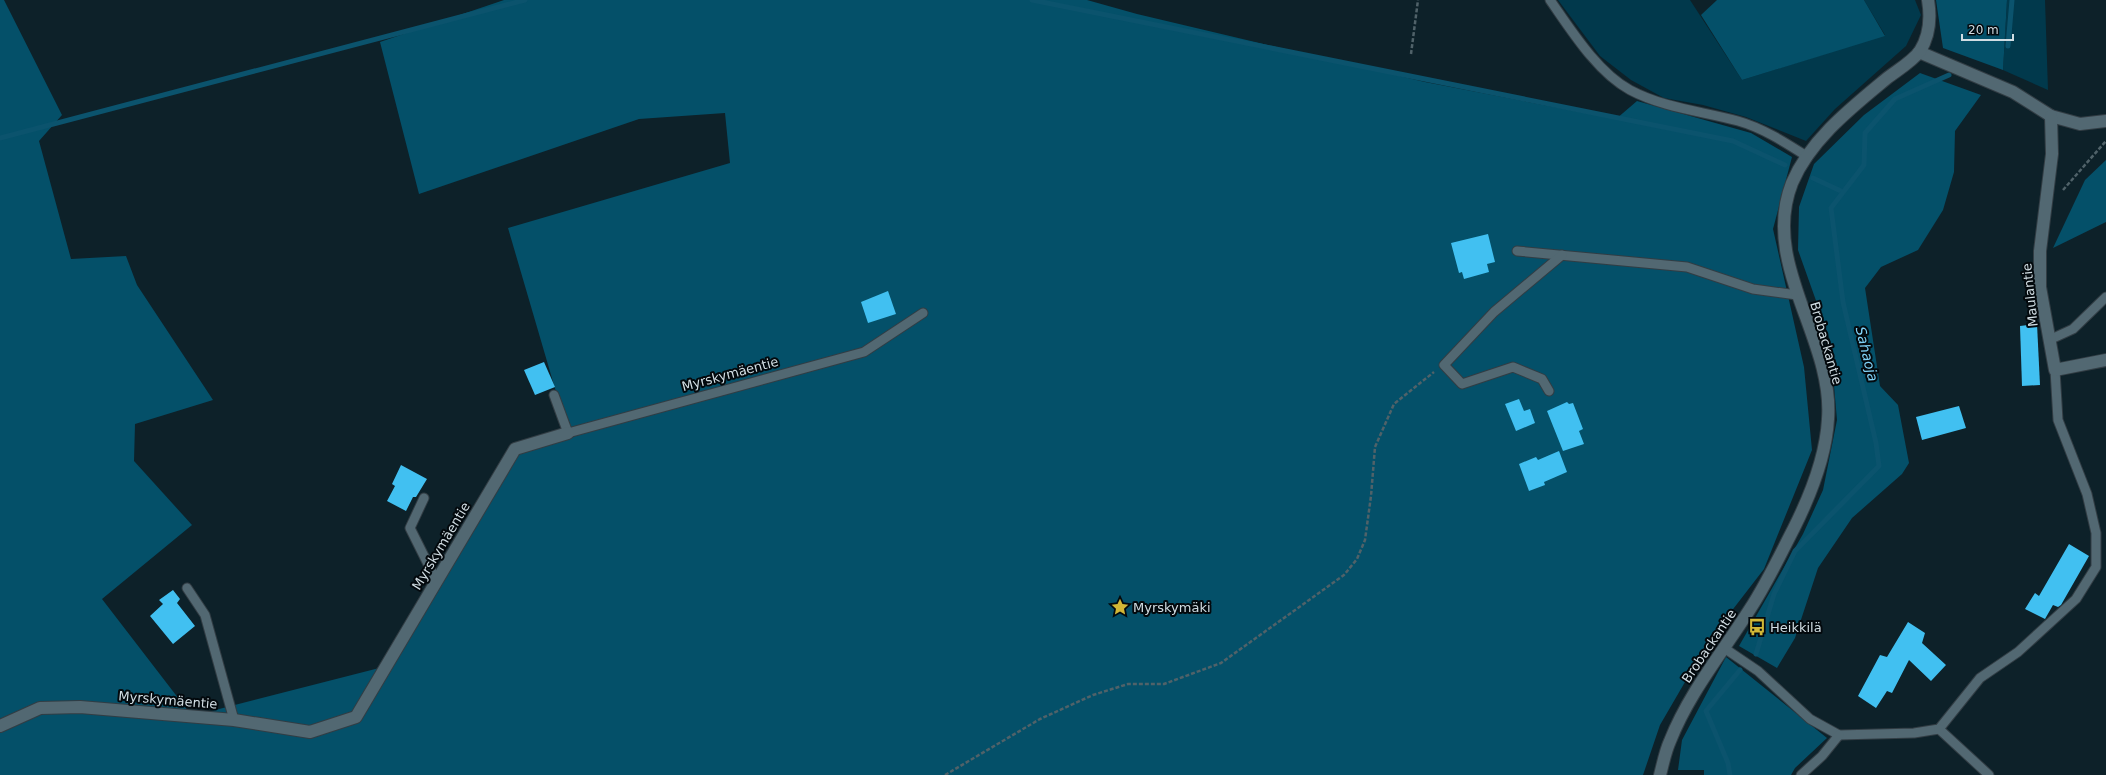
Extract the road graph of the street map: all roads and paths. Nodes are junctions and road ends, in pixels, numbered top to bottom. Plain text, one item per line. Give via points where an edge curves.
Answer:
1 (1418, 0) edge
2 (1550, 0) edge
3 (1928, 0) edge
4 (1919, 52) junction
5 (1411, 54) dead end
6 (2050, 116) junction
7 (2106, 121) edge
8 (2106, 141) edge
9 (1808, 156) junction
10 (2045, 211) junction
11 (1517, 251) dead end
12 (1562, 255) junction
13 (1797, 295) junction
14 (2106, 297) edge
15 (923, 313) dead end
16 (2049, 340) junction
17 (2106, 360) edge
18 (1444, 365) junction
19 (2055, 370) junction
20 (1549, 391) dead end
21 (554, 395) dead end
22 (568, 433) junction
23 (424, 498) dead end
24 (436, 582) junction
25 (188, 588) dead end
26 (1724, 648) junction
27 (234, 720) junction
28 (0, 726) edge
29 (1939, 729) junction
30 (1839, 735) junction
31 (946, 775) edge
32 (1660, 775) edge
33 (1801, 775) edge
34 (1989, 775) edge

1 - 5 path
2 - 9 lane via 1598,64 1630,89 1671,107 1739,121 1772,134
3 - 4 street via 1928,32
4 - 6 street via 2013,92
4 - 9 street, Brobackantie via 1847,112
6 - 7 street via 2080,124
6 - 10 street, Maulantie via 2052,154
8 - 10 path
9 - 13 street, Brobackantie via 1793,182 1785,207 1784,241
10 - 16 street, Maulantie via 2040,251 2040,287
11 - 12 lane
12 - 13 lane via 1687,267 1753,289
12 - 18 lane via 1494,312
13 - 26 street, Brobackantie via 1825,381 1829,418 1822,457 1805,505 1770,575
14 - 16 lane via 2072,329
15 - 22 lane, Myrskymäentie via 864,352
16 - 19 street, Maulantie
17 - 19 street
18 - 20 lane via 1462,384 1513,367 1542,379
18 - 31 path via 1394,404 1375,447 1365,540 1358,559 1344,575 1221,663 1164,684 1128,684 1093,694 1040,719
19 - 29 lane via 2058,420 2087,494 2096,533 2096,567 2076,599 2018,652 1980,678
21 - 22 lane
22 - 24 street, Myrskymäentie via 515,449
23 - 24 lane via 410,528
24 - 27 street, Myrskymäentie via 356,717 310,732
25 - 27 lane via 205,615
26 - 30 lane via 1758,670 1810,719
26 - 32 street, Brobackantie via 1691,698 1669,742
27 - 28 street, Myrskymäentie via 74,707 40,708
29 - 30 lane via 1914,733
29 - 34 lane
30 - 33 lane via 1822,756

